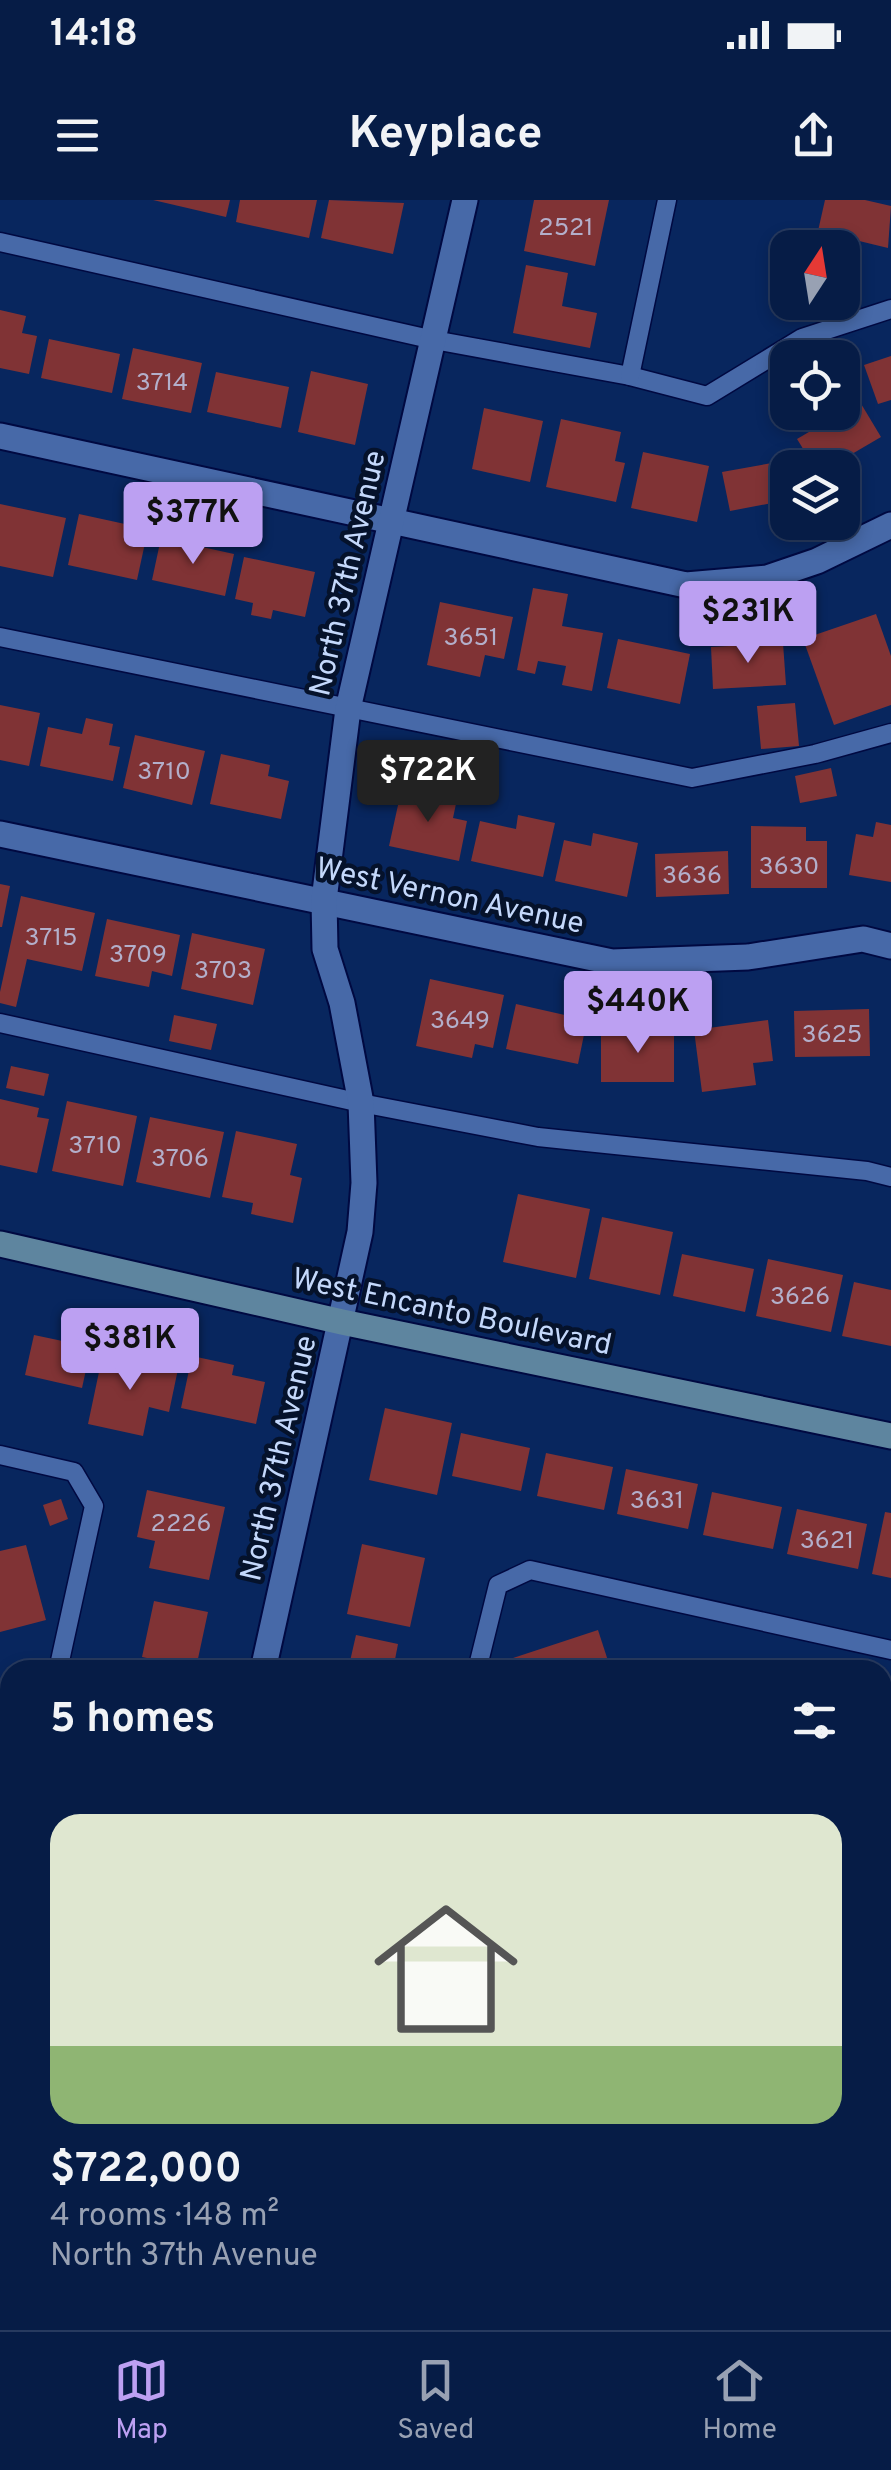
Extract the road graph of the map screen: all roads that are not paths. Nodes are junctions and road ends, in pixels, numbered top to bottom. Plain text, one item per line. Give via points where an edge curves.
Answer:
1 (465, 200) edge
2 (667, 200) edge
3 (0, 242) edge
4 (891, 309) edge
5 (434, 340) junction
6 (630, 376) junction
7 (0, 436) edge
8 (393, 522) junction
9 (891, 525) edge
10 (0, 636) edge
11 (348, 709) junction
12 (891, 734) edge
13 (0, 834) edge
14 (324, 900) junction
15 (891, 946) edge
16 (0, 1023) edge
17 (361, 1103) junction
18 (891, 1177) edge
19 (0, 1244) edge
20 (342, 1322) junction
21 (891, 1436) edge
22 (0, 1455) edge
23 (891, 1650) edge
24 (60, 1660) edge
25 (265, 1660) edge
26 (479, 1660) edge

1 - 5 street, North 37th Avenue
2 - 6 lane
3 - 5 lane
4 - 6 lane via 802,338 706,396
5 - 6 lane
5 - 8 street, North 37th Avenue
7 - 8 street
8 - 9 street via 686,585 767,578
8 - 11 street, North 37th Avenue
10 - 11 lane
11 - 12 lane via 692,778
11 - 14 street, North 37th Avenue
13 - 14 street, West Vernon Avenue
14 - 15 street, West Vernon Avenue via 612,962 748,957 863,939
14 - 17 street, North 37th Avenue via 325,950
16 - 17 lane
17 - 18 lane via 538,1137
17 - 20 street, North 37th Avenue via 362,1216
19 - 20 street, West Encanto Boulevard
20 - 21 street, West Encanto Boulevard
20 - 25 street, North 37th Avenue
22 - 24 lane via 74,1472 94,1506
23 - 26 lane via 530,1570 498,1585

